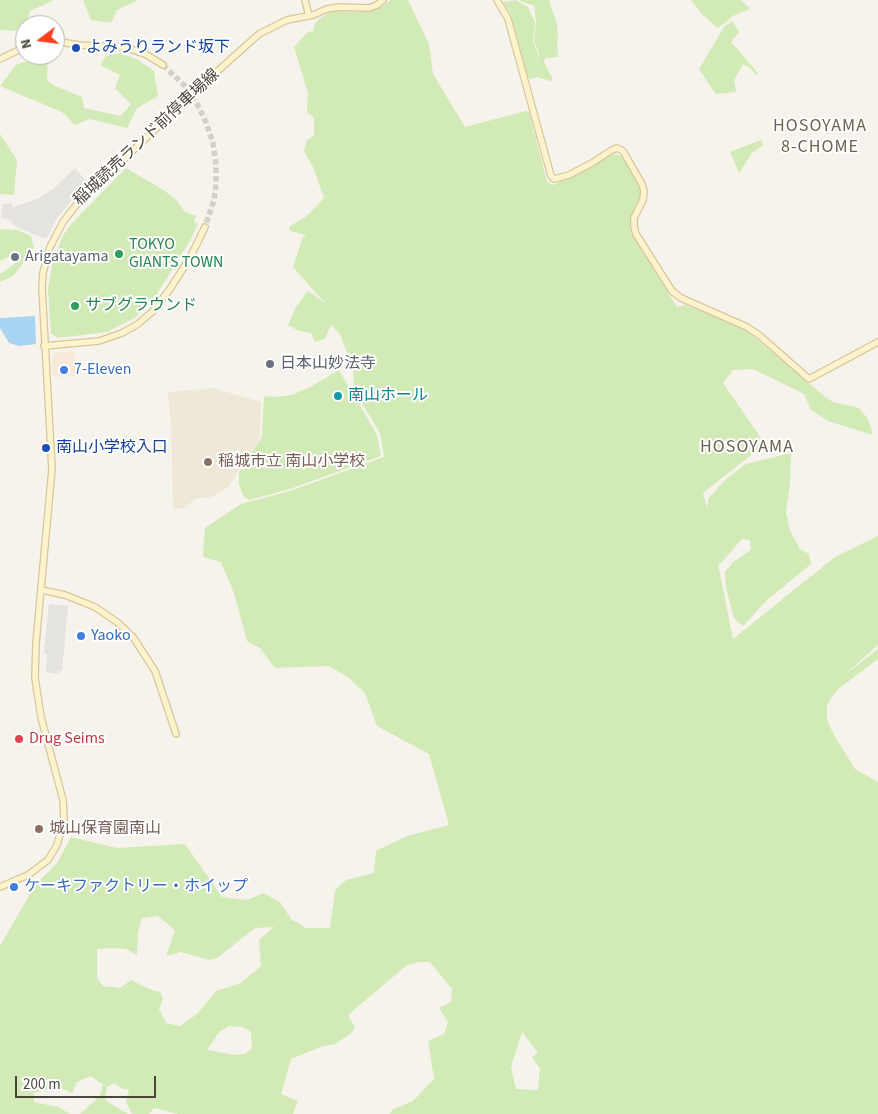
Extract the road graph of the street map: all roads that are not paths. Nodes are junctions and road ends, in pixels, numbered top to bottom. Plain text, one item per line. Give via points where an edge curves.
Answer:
1 (305, 0) edge
2 (383, 0) edge
3 (497, 0) edge
4 (309, 16) junction
5 (65, 43) edge
6 (15, 52) edge
7 (0, 59) edge
8 (163, 66) tunnel mouth
9 (205, 227) tunnel mouth
10 (878, 342) edge
11 (44, 346) junction
12 (42, 590) junction
13 (176, 734) dead end
14 (0, 887) edge

1 - 4 street
2 - 4 street, 稲城読売ランド前停車場線 via 369,8 336,7
3 - 10 street via 508,19 551,176 554,179 568,175 617,148 623,151 644,191 634,218 636,234 672,290 681,298 747,327 808,379
4 - 11 street, 稲城読売ランド前停車場線 via 287,20 259,34 77,204 56,233 46,260 42,288
5 - 8 street via 126,47
6 - 7 street
9 - 11 street via 170,289 138,324 99,341
11 - 12 street, 稲城読売ランド前停車場線 via 52,470
12 - 13 street via 87,603 113,619 129,634 155,670
12 - 14 street, 稲城読売ランド前停車場線 via 36,643 36,691 63,800 64,820 57,845 48,860 28,875

